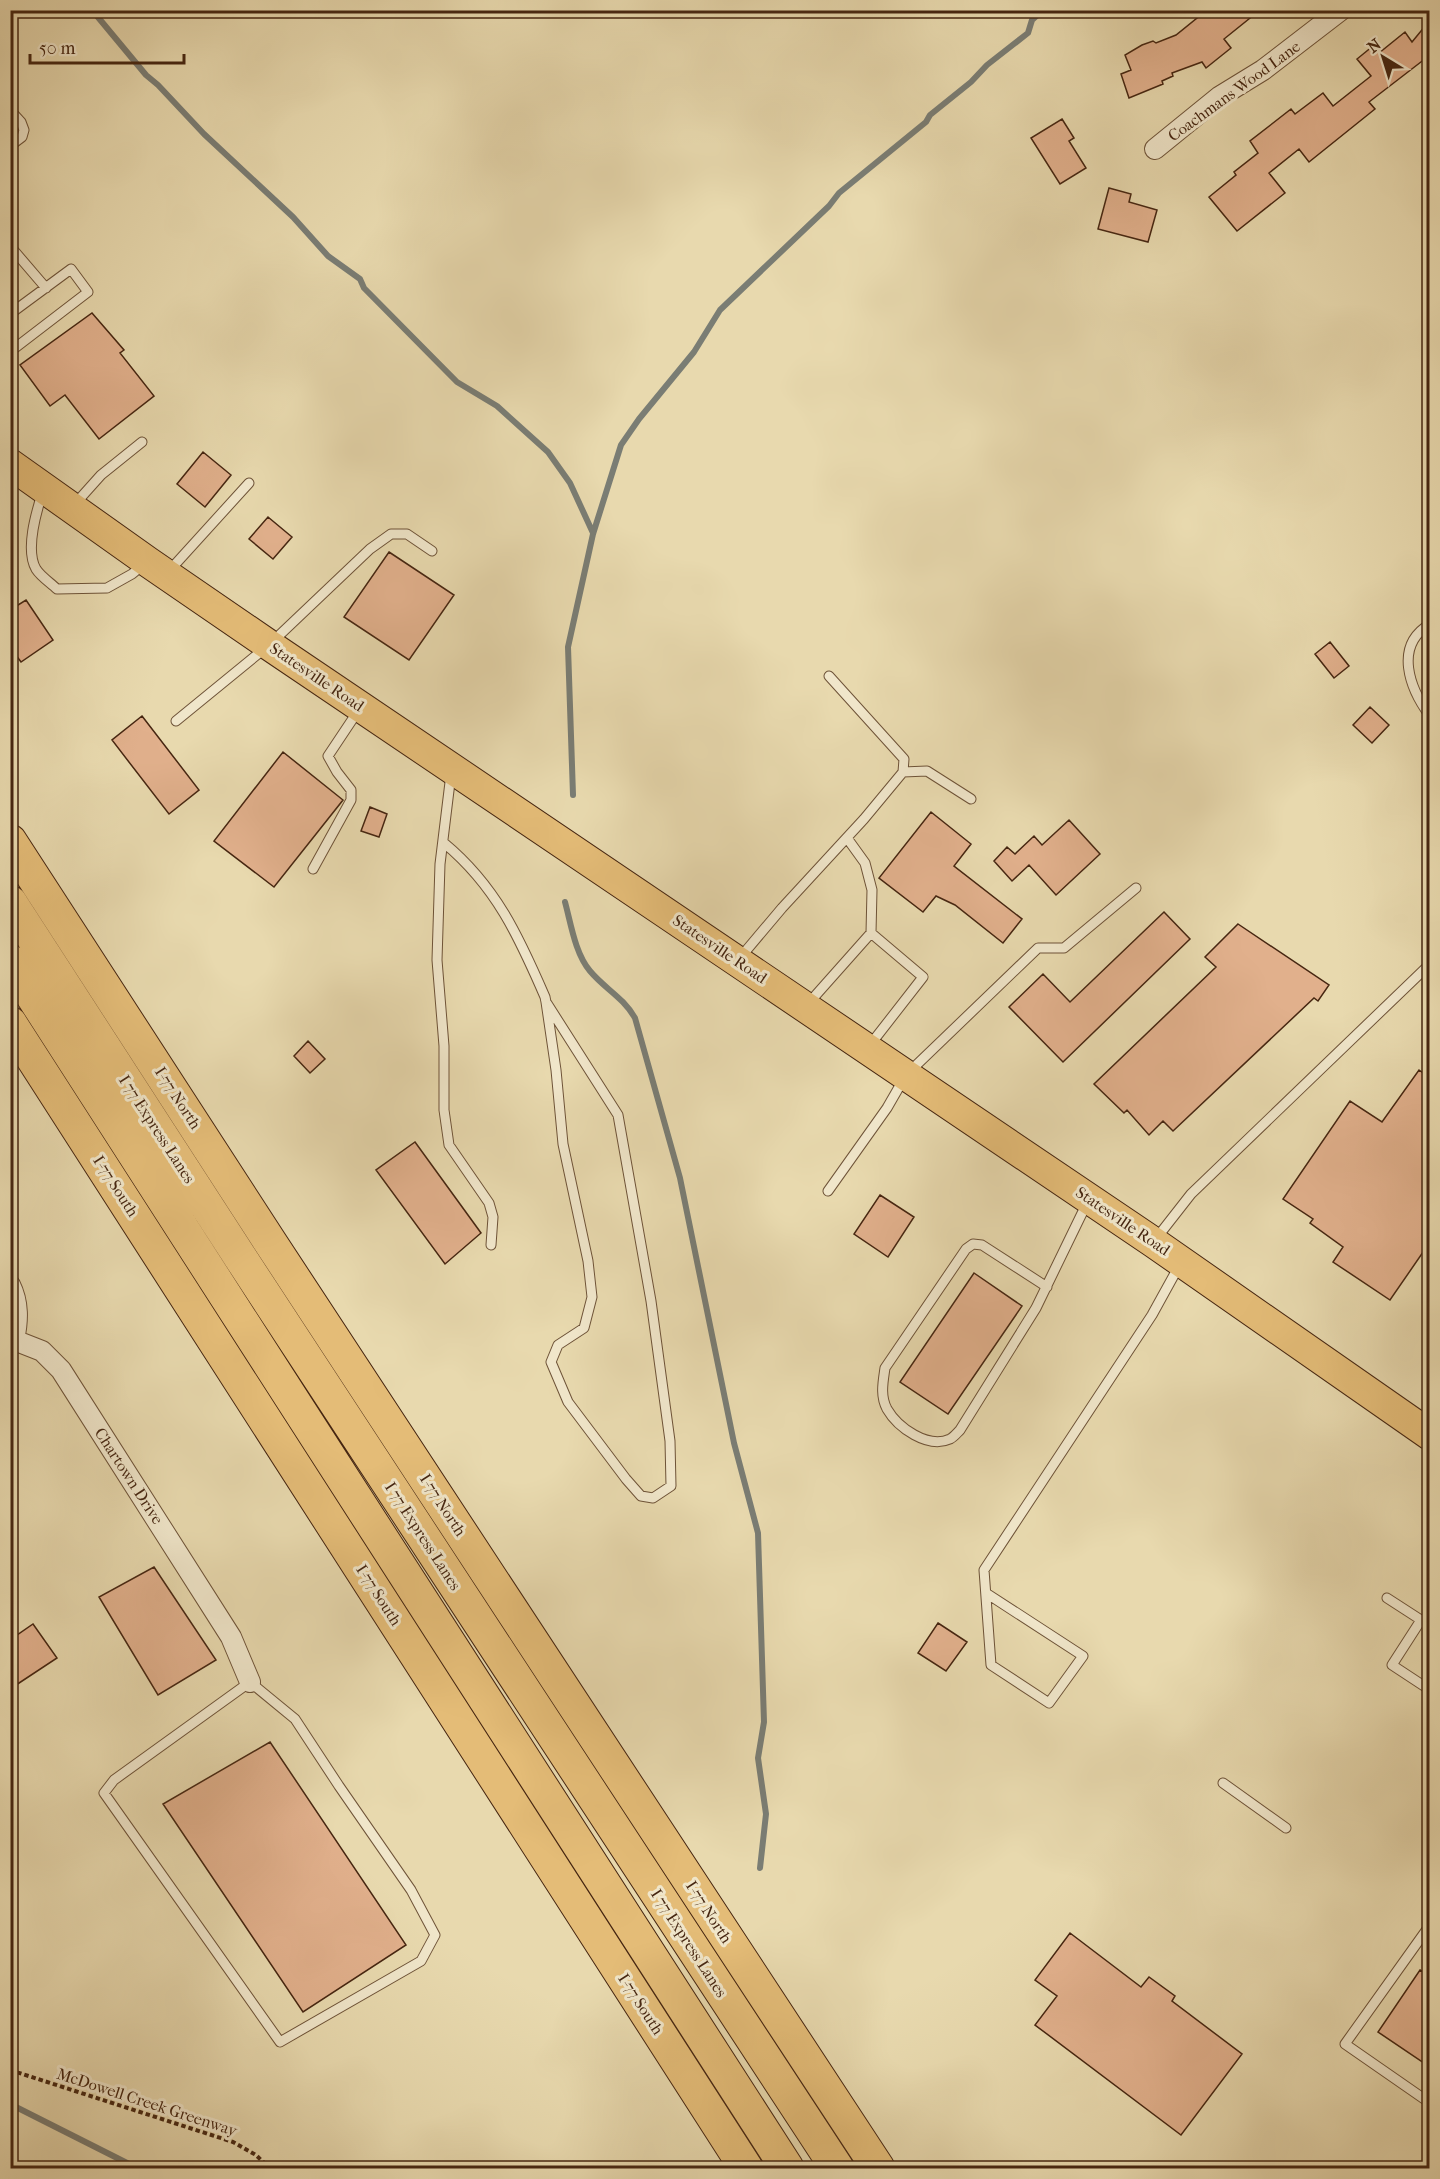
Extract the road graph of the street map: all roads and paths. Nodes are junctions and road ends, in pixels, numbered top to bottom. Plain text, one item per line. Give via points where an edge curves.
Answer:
1 (1341, 10) edge
2 (10, 110) edge
3 (10, 146) edge
4 (1155, 149) dead end
5 (10, 246) edge
6 (45, 288) junction
7 (10, 314) edge
8 (10, 348) edge
9 (142, 442) dead end
10 (10, 464) edge
11 (249, 483) dead end
12 (43, 489) junction
13 (72, 508) junction
14 (432, 551) dead end
15 (157, 568) junction
16 (1430, 624) edge
17 (269, 645) junction
18 (829, 676) dead end
19 (361, 707) junction
20 (1430, 716) edge
21 (176, 721) dead end
22 (452, 768) junction
23 (903, 772) junction
24 (971, 799) dead end
25 (847, 838) junction
26 (10, 841) edge
27 (444, 843) junction
28 (313, 868) dead end
29 (1136, 888) dead end
30 (10, 902) edge
31 (871, 933) junction
32 (10, 961) edge
33 (738, 961) junction
34 (1430, 964) edge
35 (546, 1002) junction
36 (805, 1007) junction
37 (10, 1023) edge
38 (868, 1049) junction
39 (906, 1074) junction
40 (102, 1165) junction
41 (828, 1191) dead end
42 (1089, 1198) junction
43 (1153, 1242) junction
44 (491, 1245) dead end
45 (1181, 1261) junction
46 (10, 1285) edge
47 (1047, 1287) junction
48 (276, 1372) junction
49 (1430, 1435) edge
50 (986, 1593) junction
51 (1387, 1598) dead end
52 (1425, 1621) edge
53 (250, 1682) junction
54 (1430, 1690) edge
55 (1222, 1783) dead end
56 (1286, 1828) dead end
57 (1430, 1925) edge
58 (1426, 1937) edge
59 (10, 2070) edge
60 (1430, 2103) edge
61 (269, 2169) edge
62 (746, 2169) edge
63 (787, 2169) edge
64 (837, 2169) edge
65 (878, 2169) edge

1 - 4 street, Coachmans Wood Lane
2 - 3 lane via 24,130 22,137
5 - 6 lane
6 - 7 lane
6 - 8 lane via 71,269 88,292
9 - 13 lane via 101,475
10 - 12 main road, Statesville Road
11 - 15 lane
12 - 13 main road, Statesville Road
12 - 15 lane via 31,545 36,569 57,589 107,588 132,574
13 - 15 main road, Statesville Road
14 - 17 lane via 407,534 391,534 370,549
15 - 17 main road, Statesville Road
16 - 20 lane via 1411,645 1407,665 1414,691
17 - 19 main road, Statesville Road
17 - 21 lane
18 - 23 lane via 904,759
19 - 22 main road, Statesville Road
19 - 28 lane via 328,756 351,790 351,800
22 - 27 lane
22 - 33 main road, Statesville Road
23 - 24 lane via 927,771
23 - 25 lane
25 - 31 lane via 865,863 872,890
25 - 33 lane
26 - 65 highway, I-77 North
27 - 35 lane via 462,857 493,893 520,940
27 - 44 lane via 437,960 444,1110 449,1145 489,1203 494,1217
29 - 39 lane via 1064,948 1038,948
30 - 64 highway, I 77 Express Lanes
31 - 36 lane
31 - 38 lane via 923,977
32 - 48 highway, I 77 Express Lanes
33 - 36 main road, Statesville Road
34 - 43 lane via 1191,1194
35 - 35 lane via 618,1115 651,1301 670,1440 671,1486 653,1498 641,1496 568,1402 551,1362 558,1346 584,1328 592,1297 563,1144
36 - 38 main road, Statesville Road
37 - 40 highway, I-77 South
38 - 39 main road, Statesville Road
39 - 41 lane via 887,1108
39 - 42 main road, Statesville Road
40 - 48 highway
40 - 62 highway, I-77 South
42 - 43 main road, Statesville Road
42 - 47 lane
43 - 45 main road, Statesville Road
45 - 49 main road, Statesville Road
45 - 50 lane via 1152,1315 984,1570
46 - 53 street, Chartown Drive via 17,1306 14,1340 42,1351 61,1370 231,1637
47 - 47 lane via 951,1439 925,1440 902,1426 887,1409 882,1390 885,1368 966,1249 973,1244 982,1245
48 - 63 highway, I 77 Express Lanes
50 - 50 lane via 991,1665 1049,1703 1083,1656
51 - 52 lane
52 - 54 lane via 1392,1665
53 - 53 lane via 114,1780 104,1793 280,2043 421,1961 435,1935 411,1890 296,1719
55 - 56 lane
57 - 58 lane
58 - 60 lane via 1345,2044
59 - 61 path, McDowell Creek Greenway via 233,2142 256,2155

